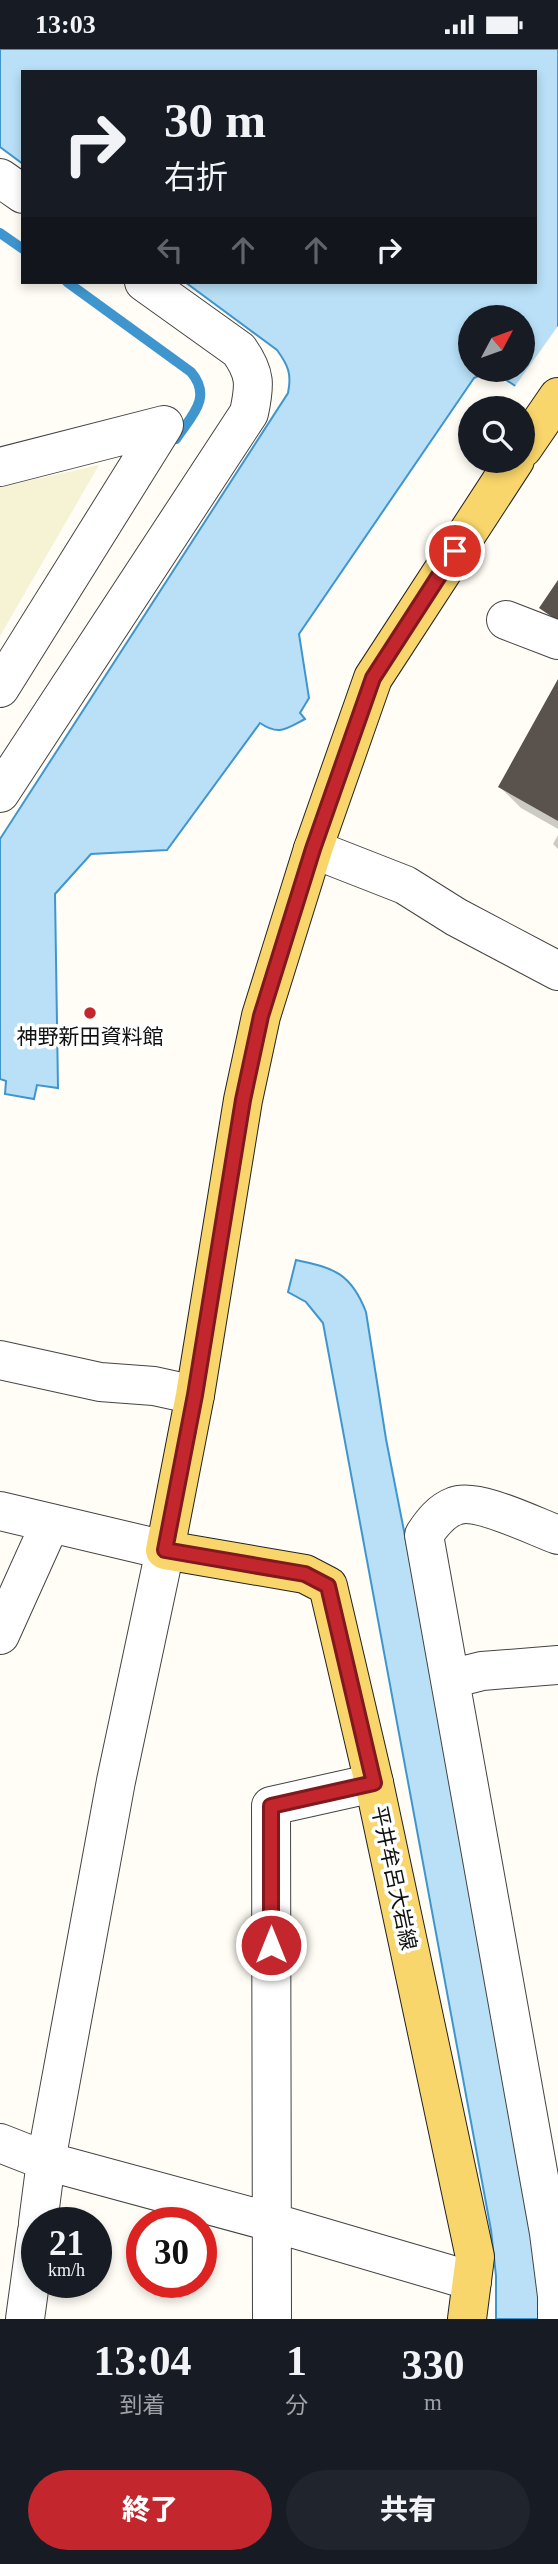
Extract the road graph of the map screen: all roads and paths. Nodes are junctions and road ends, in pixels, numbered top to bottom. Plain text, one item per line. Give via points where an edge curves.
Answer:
1 (0, 178) edge
2 (21, 193) edge
3 (147, 284) edge
4 (0, 467) edge
5 (507, 473) edge
6 (506, 619) dead end
7 (558, 640) edge
8 (0, 688) edge
9 (0, 793) edge
10 (313, 849) junction
11 (558, 971) edge
12 (0, 1360) edge
13 (195, 1395) junction
14 (0, 1511) edge
15 (50, 1524) junction
16 (558, 1535) edge
17 (165, 1550) junction
18 (0, 1635) edge
19 (558, 1665) edge
20 (450, 1679) junction
21 (374, 1783) junction
22 (542, 2108) edge
23 (0, 2143) edge
24 (46, 2161) junction
25 (40, 2207) edge
26 (271, 2222) junction
27 (472, 2281) junction
28 (28, 2298) edge
29 (25, 2319) edge
30 (272, 2319) edge
31 (467, 2319) edge
32 (557, 2319) edge

1 - 2 street
3 - 9 street via 239,350 250,366 255,387 249,413
4 - 8 street via 164,425
5 - 10 main road via 373,678
6 - 7 street
10 - 11 street via 405,885
10 - 13 main road via 261,1016
12 - 13 street via 100,1382
13 - 17 main road
14 - 15 street
15 - 17 street
15 - 18 street
16 - 20 street via 473,1504 456,1505 434,1520 424,1535
17 - 21 main road, 平井牟呂大岩線 via 305,1574 328,1586
17 - 24 street via 116,1781
19 - 20 street via 482,1671
20 - 22 street
21 - 26 street via 271,1806
21 - 27 main road, 平井牟呂大岩線 via 475,2257
22 - 32 street
23 - 24 street
24 - 25 street
24 - 26 street
26 - 27 street
26 - 30 street
27 - 31 main road, 平井牟呂大岩線
28 - 29 street

